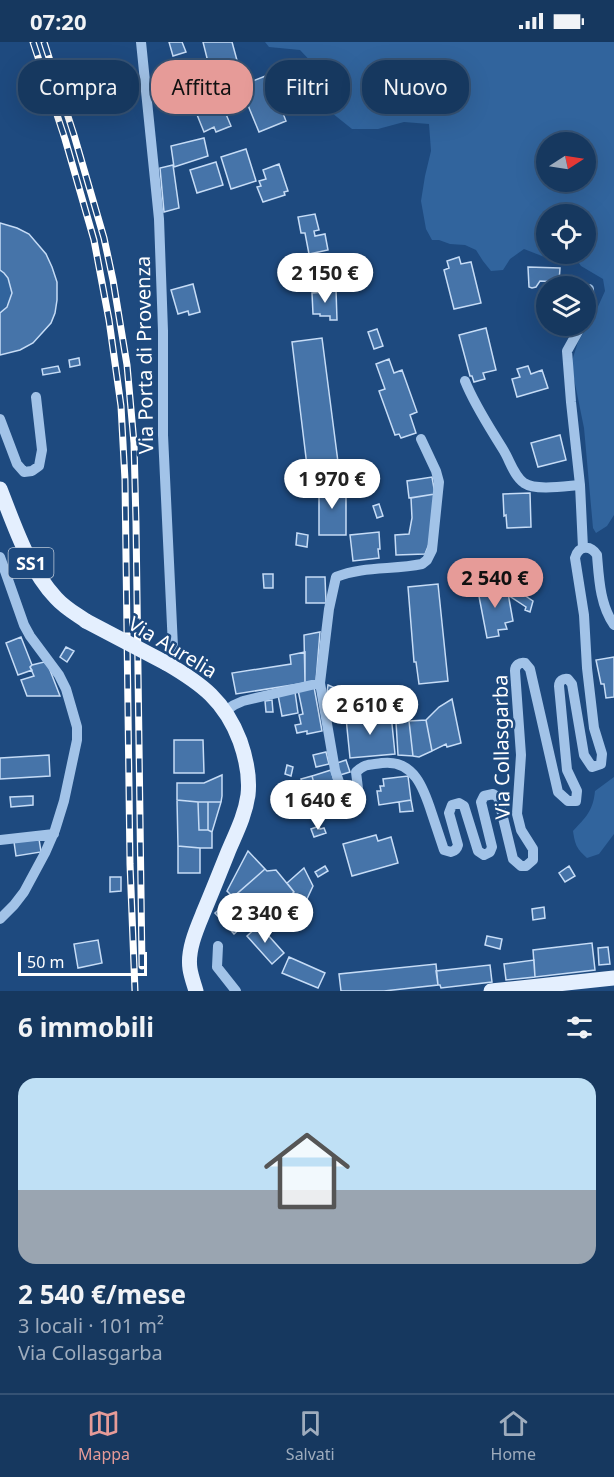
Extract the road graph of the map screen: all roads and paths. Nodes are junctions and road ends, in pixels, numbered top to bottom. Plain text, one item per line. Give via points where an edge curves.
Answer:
1 (141, 42) edge
2 (575, 336) edge
3 (465, 381) dead end
4 (36, 397) dead end
5 (0, 419) edge
6 (421, 439) dead end
7 (580, 485) junction
8 (0, 489) edge
9 (583, 548) junction
10 (0, 557) edge
11 (614, 625) edge
12 (170, 666) junction
13 (320, 683) junction
14 (225, 711) junction
15 (54, 834) junction
16 (0, 840) edge
17 (0, 919) edge
18 (218, 946) dead end
19 (614, 978) edge
20 (196, 991) edge
21 (236, 991) edge
22 (491, 991) edge

1 - 12 street, Via Porta di Provenza via 159,219
2 - 7 street, Via Collasgarba via 567,351
3 - 7 street via 514,472 524,483 538,487
4 - 5 street via 42,450 39,466 32,471 24,472 17,464
6 - 13 street, Via Collasgarba via 439,482 428,560 336,577
7 - 9 street, Via Collasgarba
8 - 12 main road, Via Aurelia / SS1, bridge via 34,569 57,599 86,621
9 - 11 street via 590,548 597,555 601,594
9 - 13 street, Via Collasgarba via 575,558 601,764 592,767 584,755 572,684 564,679 559,686 562,732 567,770 578,790 576,801 568,801 558,792 530,669 525,663 518,664 515,671 521,755 517,814 521,830 533,849 533,860 526,866 513,859 498,797 493,794 484,796 481,802 492,847 484,855 478,851 464,806 459,803 452,805 449,813 458,845 451,852 444,850 423,789 406,767 393,762 363,765 356,772 360,805 354,811 348,808 336,770
10 - 15 street via 24,625 60,675 77,727 74,756
12 - 14 main road, Via Aurelia / SS1 via 207,689
13 - 14 street via 243,700
14 - 20 main road, Via Aurelia / SS1 via 243,752 248,793 243,816 191,949 189,968
15 - 16 street
15 - 17 street via 24,892
18 - 21 street via 217,967
19 - 22 main road

